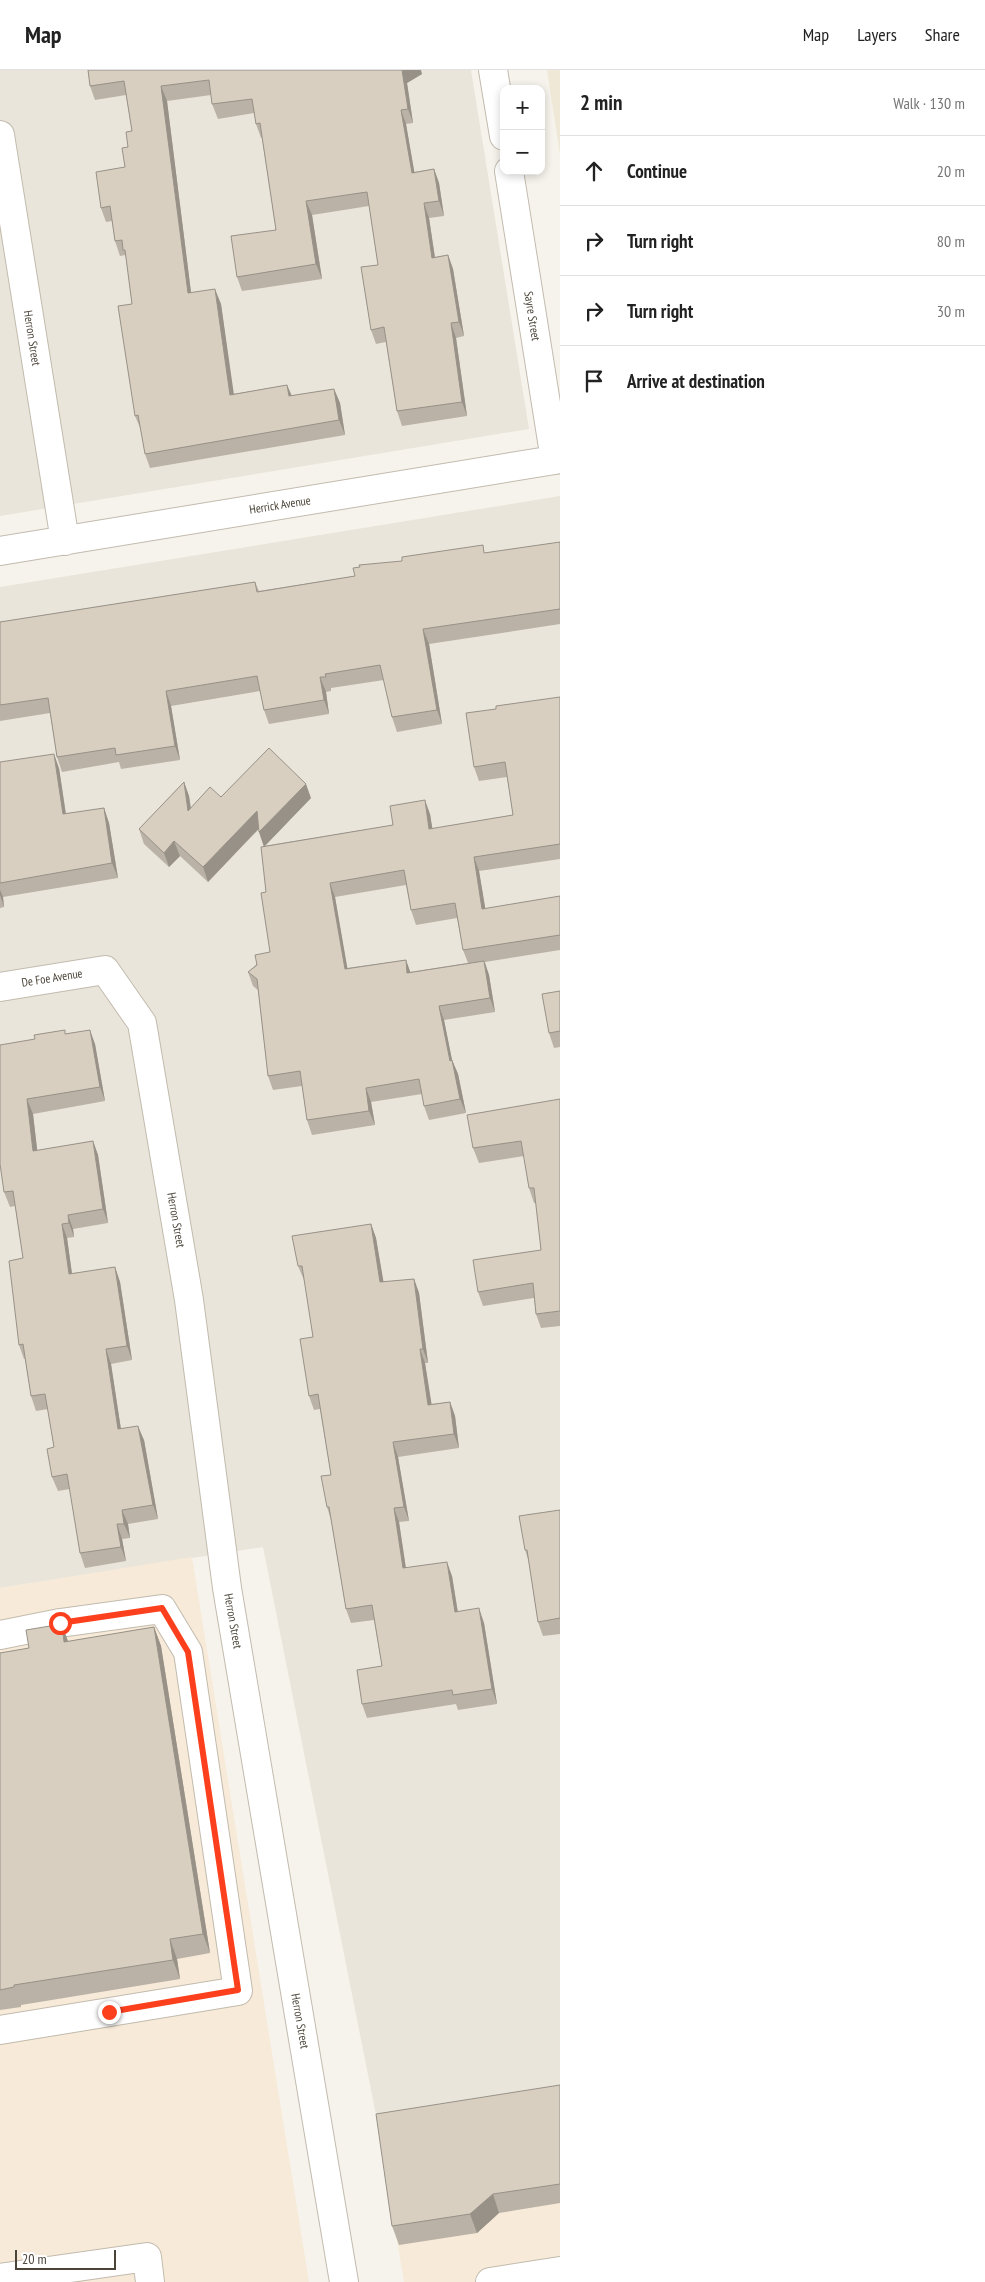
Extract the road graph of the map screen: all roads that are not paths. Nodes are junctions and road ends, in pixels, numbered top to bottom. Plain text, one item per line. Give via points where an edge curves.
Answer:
1 (493, 70) edge
2 (503, 130) edge
3 (0, 135) edge
4 (510, 175) edge
5 (558, 460) edge
6 (65, 540) junction
7 (0, 551) edge
8 (105, 970) joint
9 (0, 987) edge
10 (0, 1635) edge
11 (0, 2030) edge
12 (560, 2271) edge
13 (0, 2278) edge
14 (150, 2282) edge
15 (344, 2282) edge
16 (490, 2282) edge

1 - 2 street
3 - 6 street, Herron Street
4 - 5 street, Sayre Street
5 - 6 street, Herrick Avenue
6 - 7 street, Herrick Avenue
8 - 9 street, De Foe Avenue
8 - 15 street, Herron Street via 142,1023 189,1300 227,1588
10 - 11 street via 162,1608 188,1652 238,1990
12 - 16 street
13 - 14 street via 147,2257

